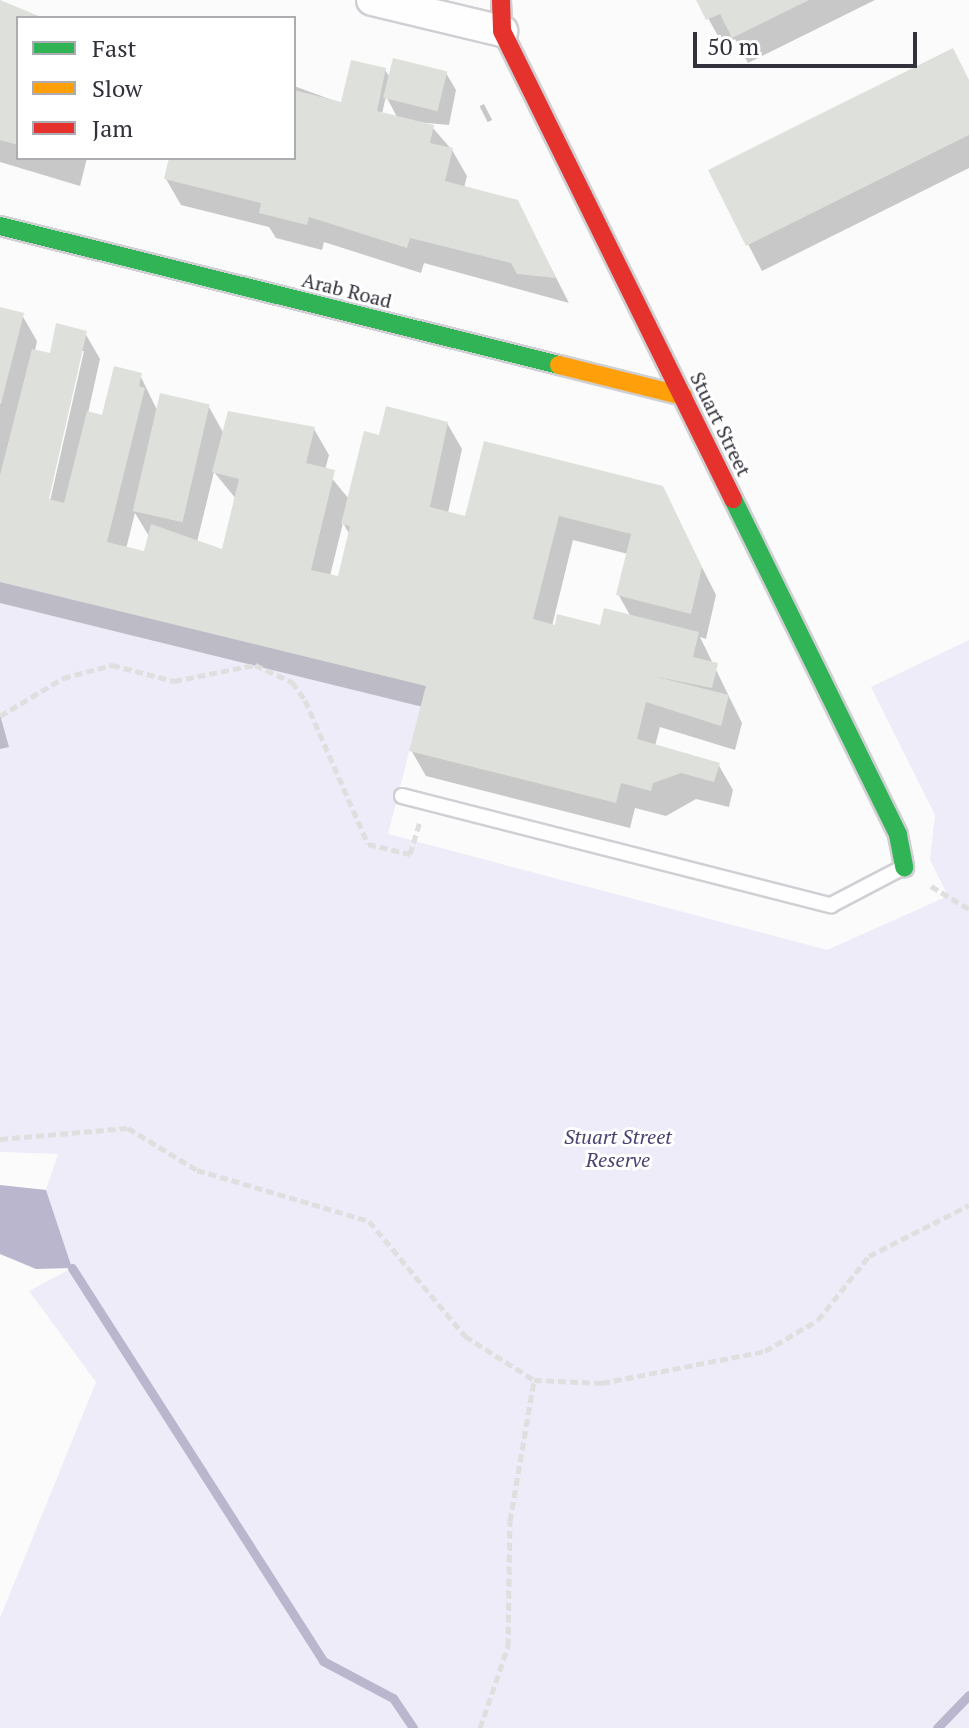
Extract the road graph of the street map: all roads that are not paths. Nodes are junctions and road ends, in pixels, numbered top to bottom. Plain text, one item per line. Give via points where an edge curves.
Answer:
1 (372, 0) edge
2 (501, 0) edge
3 (502, 31) junction
4 (0, 226) edge
5 (683, 396) junction
6 (402, 796) dead end
7 (904, 867) joint

1 - 3 street
2 - 3 street, Stuart Street
3 - 5 street, Stuart Street
4 - 5 street, Arab Road
5 - 7 street, Stuart Street via 898,835
6 - 7 lane via 831,905

